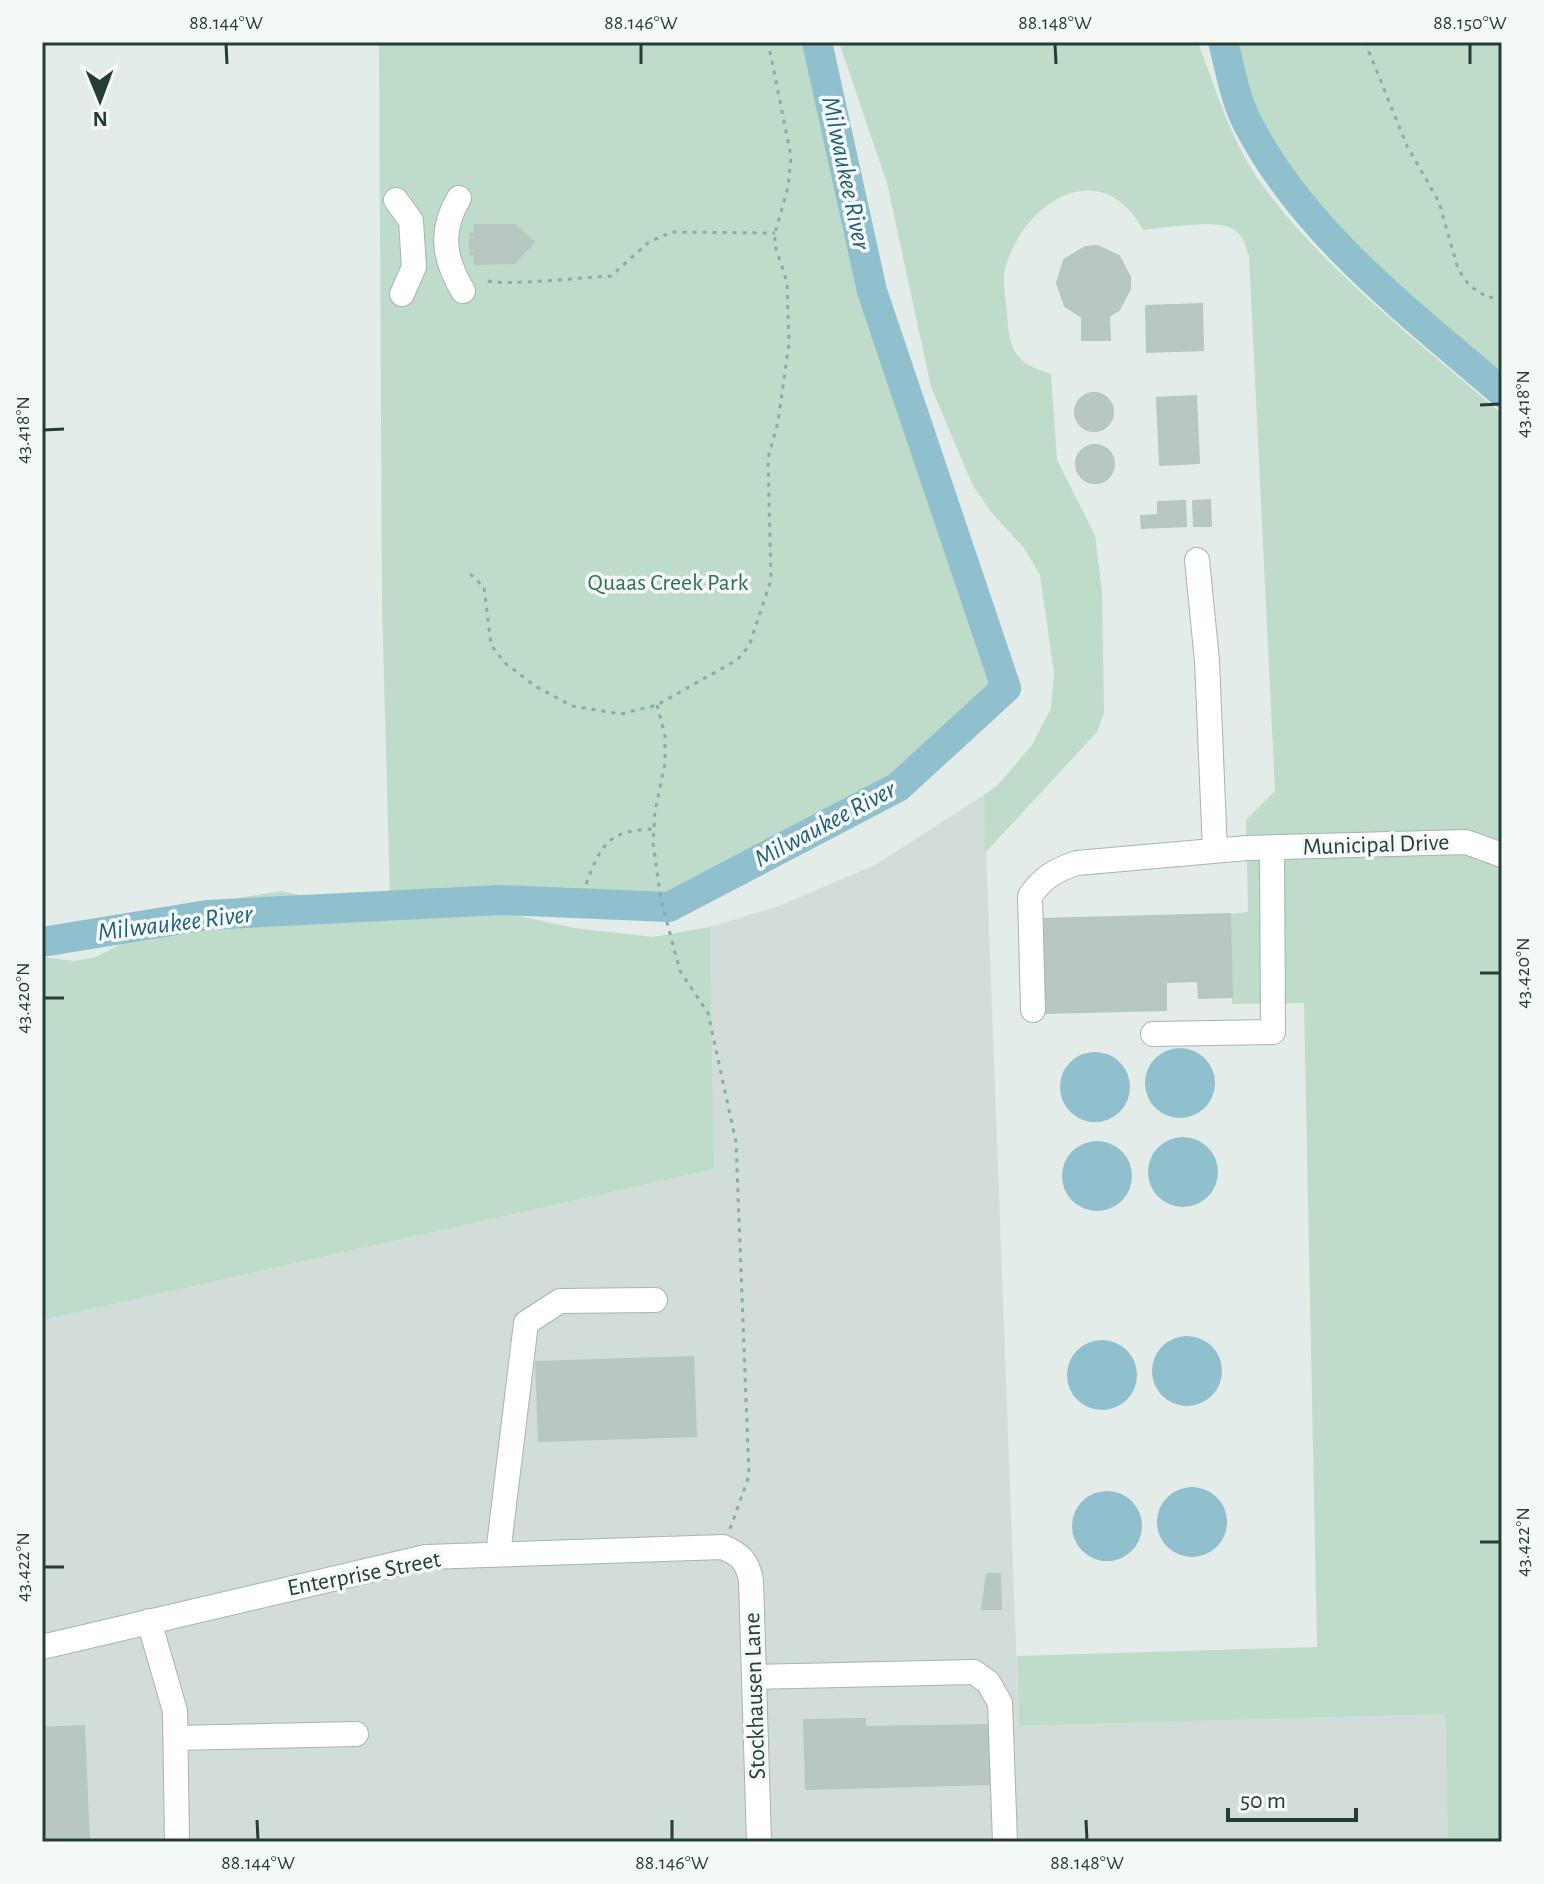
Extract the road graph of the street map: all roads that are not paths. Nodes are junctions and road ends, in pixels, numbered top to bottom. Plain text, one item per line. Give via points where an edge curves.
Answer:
1 (459, 198) dead end
2 (396, 200) dead end
3 (447, 220) junction
4 (411, 221) junction
5 (414, 267) junction
6 (448, 267) junction
7 (463, 291) dead end
8 (402, 294) dead end
9 (1197, 560) dead end
10 (1272, 848) junction
11 (1215, 851) junction
12 (1502, 855) edge
13 (1033, 1010) dead end
14 (1153, 1034) dead end
15 (655, 1300) dead end
16 (731, 1551) joint
17 (498, 1554) junction
18 (149, 1621) junction
19 (42, 1647) edge
20 (754, 1677) junction
21 (356, 1734) dead end
22 (176, 1738) junction
23 (177, 1842) edge
24 (759, 1842) edge
25 (1005, 1842) edge

1 - 3 street
2 - 4 street
3 - 4 street
3 - 6 street
4 - 5 street
5 - 6 street
5 - 8 street
6 - 7 street
9 - 11 street
10 - 11 street, Municipal Drive
10 - 12 street, Municipal Drive via 1466,842
10 - 14 street via 1273,1032
11 - 13 street, Municipal Drive via 1077,863 1049,874 1030,896
15 - 17 street via 560,1301 526,1323
16 - 17 street, Enterprise Street
16 - 20 street, Stockhausen Lane via 748,1565 751,1580
17 - 18 street, Enterprise Street via 426,1557
18 - 19 street, Enterprise Street
18 - 22 street via 175,1711
20 - 24 street, Stockhausen Lane
20 - 25 street via 974,1672 988,1682 1000,1703
21 - 22 street
22 - 23 street

